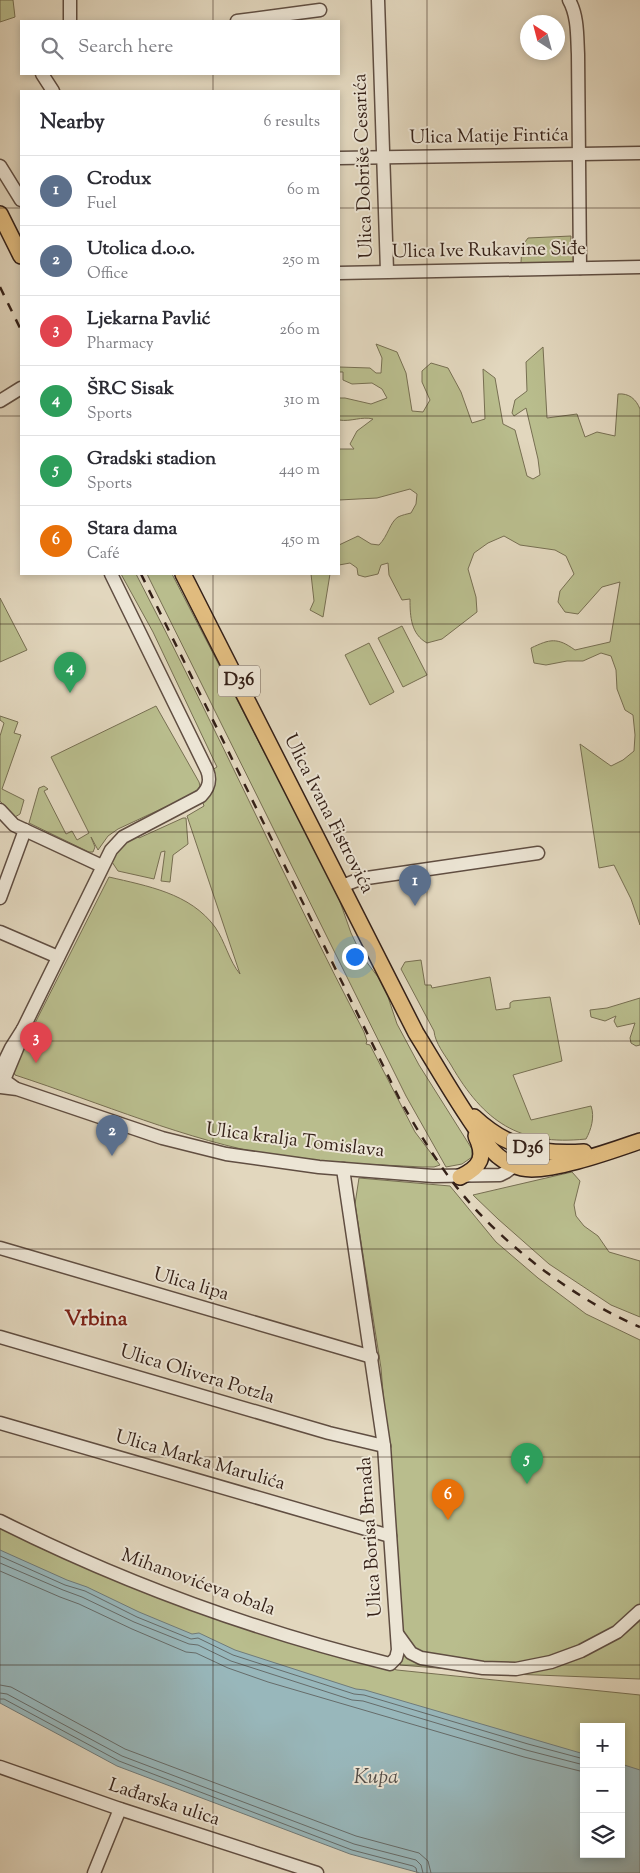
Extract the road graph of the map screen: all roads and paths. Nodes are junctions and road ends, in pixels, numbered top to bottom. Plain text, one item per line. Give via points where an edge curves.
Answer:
1 (70, 0) edge
2 (378, 0) edge
3 (569, 0) edge
4 (320, 10) dead end
5 (70, 20) edge
6 (245, 20) edge
7 (43, 75) edge
8 (52, 90) edge
9 (640, 152) edge
10 (578, 154) junction
11 (340, 158) edge
12 (382, 158) junction
13 (0, 166) edge
14 (20, 198) edge
15 (0, 214) edge
16 (20, 254) edge
17 (640, 266) edge
18 (580, 268) junction
19 (386, 272) junction
20 (340, 273) edge
21 (20, 392) edge
22 (0, 401) edge
23 (112, 575) edge
24 (186, 575) edge
25 (0, 810) edge
26 (25, 830) junction
27 (538, 854) dead end
28 (102, 866) junction
29 (342, 886) junction
30 (0, 898) edge
31 (0, 932) edge
32 (58, 957) junction
33 (1, 1081) edge
34 (455, 1098) junction
35 (472, 1122) junction
36 (640, 1141) edge
37 (618, 1149) junction
38 (514, 1166) junction
39 (343, 1169) junction
40 (460, 1177) junction
41 (0, 1248) edge
42 (0, 1337) edge
43 (372, 1357) junction
44 (0, 1423) edge
45 (384, 1446) junction
46 (0, 1521) edge
47 (390, 1536) junction
48 (640, 1610) edge
49 (396, 1633) junction
50 (0, 1767) edge
51 (120, 1809) junction
52 (94, 1873) edge
53 (317, 1873) edge

1 - 5 street
2 - 12 street, Ulica Dobriše Cesarića
3 - 10 street via 574,10 577,34
4 - 6 street
7 - 8 street
9 - 10 street, Ulica Matije Fintića
10 - 12 street, Ulica Matije Fintića
10 - 18 street
11 - 12 street, Ulica Matije Fintića
12 - 19 street, Ulica Dobriše Cesarića
13 - 14 street
15 - 16 main road
17 - 18 street, Ulica Ive Rukavine Siđe
18 - 19 street, Ulica Ive Rukavine Siđe
19 - 20 street, Ulica Ive Rukavine Siđe
21 - 22 street
23 - 28 street via 209,780 205,792 196,799 123,837
24 - 29 main road, Ulica Ivana Fistrovića / D36
25 - 26 street via 14,825
26 - 28 street
26 - 30 street
27 - 29 street via 360,879
28 - 32 street
29 - 34 main road, Ulica Ivana Fistrovića / D36 via 416,1033
31 - 32 street
32 - 33 street
33 - 39 street, Ulica kralja Tomislava via 198,1148 243,1158
34 - 35 main road, D36
34 - 37 main road, D36 via 491,1131 528,1149 557,1153
35 - 38 main road, D36 via 497,1156
35 - 40 main road via 482,1154 475,1168
36 - 37 main road, D36
37 - 38 main road, D36 via 542,1168
38 - 40 street, Ulica kralja Tomislava via 500,1175
39 - 40 street, Ulica kralja Tomislava
39 - 43 street, Ulica Borisa Brnada
41 - 43 street, Ulica lipa
42 - 45 street, Ulica Olivera Potzla via 329,1433
43 - 45 street, Ulica Borisa Brnada
44 - 47 street, Ulica Marka Marulića
45 - 47 street, Ulica Borisa Brnada
46 - 49 street, Mihanovićeva obala via 95,1566 186,1601 390,1664 398,1650
47 - 49 street, Ulica Borisa Brnada
48 - 49 street, Ulica Borisa Brnada via 617,1632 581,1651 551,1662 516,1669 483,1668 421,1658 411,1652
50 - 51 street, Lađarska ulica
51 - 52 street
51 - 53 street, Lađarska ulica

